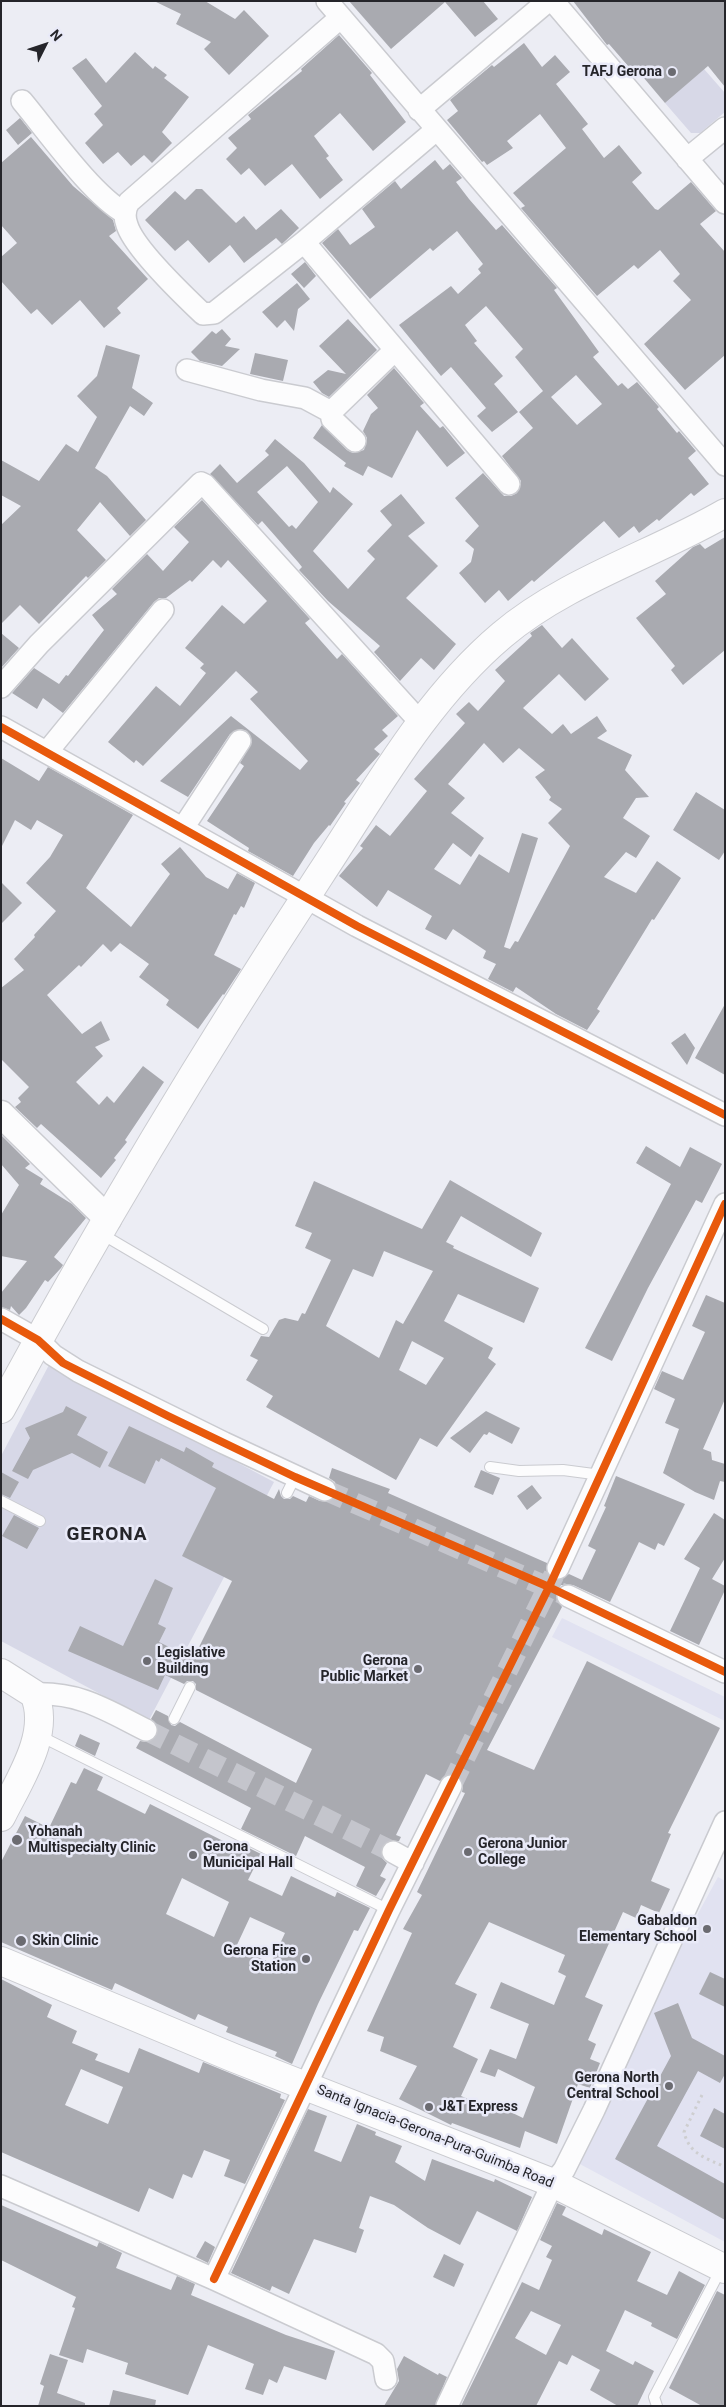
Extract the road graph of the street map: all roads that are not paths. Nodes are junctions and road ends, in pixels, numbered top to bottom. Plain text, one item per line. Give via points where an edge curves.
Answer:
1 (327, 1) edge
2 (548, 1) edge
3 (552, 1) edge
4 (340, 18) junction
5 (22, 102) dead end
6 (419, 110) junction
7 (725, 128) edge
8 (436, 130) junction
9 (687, 158) junction
10 (725, 203) edge
11 (125, 213) junction
12 (304, 242) junction
13 (396, 350) junction
14 (187, 370) dead end
15 (331, 412) junction
16 (355, 440) dead end
17 (725, 465) edge
18 (509, 484) dead end
19 (725, 513) edge
20 (163, 610) dead end
21 (1, 687) edge
22 (421, 723) junction
23 (1, 728) edge
24 (240, 741) dead end
25 (47, 752) junction
26 (182, 828) junction
27 (306, 897) junction
28 (1, 1114) edge
29 (725, 1115) edge
30 (725, 1204) edge
31 (104, 1226) junction
32 (1, 1320) edge
33 (263, 1329) dead end
34 (38, 1340) junction
35 (1, 1409) edge
36 (490, 1467) dead end
37 (601, 1475) junction
38 (325, 1490) tunnel mouth
39 (1, 1501) edge
40 (40, 1521) dead end
41 (558, 1568) tunnel mouth
42 (568, 1596) tunnel mouth
43 (725, 1672) edge
44 (1, 1673) edge
45 (190, 1687) dead end
46 (34, 1694) junction
47 (174, 1719) dead end
48 (146, 1730) tunnel mouth
49 (37, 1735) junction
50 (451, 1786) tunnel mouth
51 (1, 1817) edge
52 (725, 1822) edge
53 (393, 1852) tunnel mouth
54 (413, 1862) junction
55 (389, 1910) junction
56 (1, 1961) edge
57 (306, 2085) junction
58 (553, 2183) junction
59 (1, 2186) edge
60 (723, 2268) edge
61 (214, 2279) junction
62 (386, 2379) dead end
63 (446, 2406) edge
64 (657, 2406) edge

1 - 4 street
2 - 6 street
3 - 9 street
4 - 6 street
4 - 11 street via 133,198
5 - 11 street via 97,189 115,208
6 - 8 street
7 - 9 street
8 - 12 street
8 - 17 street
9 - 10 street
11 - 12 street via 127,225 136,240 203,314 221,309
12 - 13 street
13 - 15 street
13 - 18 street
14 - 15 street via 305,398
15 - 16 street via 332,419
19 - 22 main road via 559,596 513,626 454,681
20 - 25 street
21 - 22 street via 45,638 201,483
22 - 27 main road
23 - 25 street
24 - 26 street
25 - 26 street
26 - 27 street
27 - 29 street
27 - 31 main road via 202,1060
28 - 31 street
30 - 37 street
31 - 33 lane
31 - 34 main road
32 - 34 street
34 - 35 main road
34 - 38 street via 53,1355 78,1371 291,1485
36 - 37 lane
37 - 41 street
39 - 40 lane
42 - 43 street
44 - 46 main road
45 - 47 lane
46 - 48 street via 58,1693 80,1698
46 - 49 main road via 40,1715
49 - 51 main road
49 - 55 lane
50 - 54 street
52 - 58 street via 594,2110 564,2170
53 - 54 street
54 - 55 street
55 - 57 street
56 - 57 main road, Santa Ignacia-Gerona-Pura-Guimba Road
57 - 58 main road, Santa Ignacia-Gerona-Pura-Guimba Road
57 - 61 street
58 - 60 main road, Santa Ignacia-Gerona-Pura-Guimba Road
58 - 63 street
59 - 61 street
60 - 64 lane via 654,2397
61 - 62 street via 376,2354 383,2360

